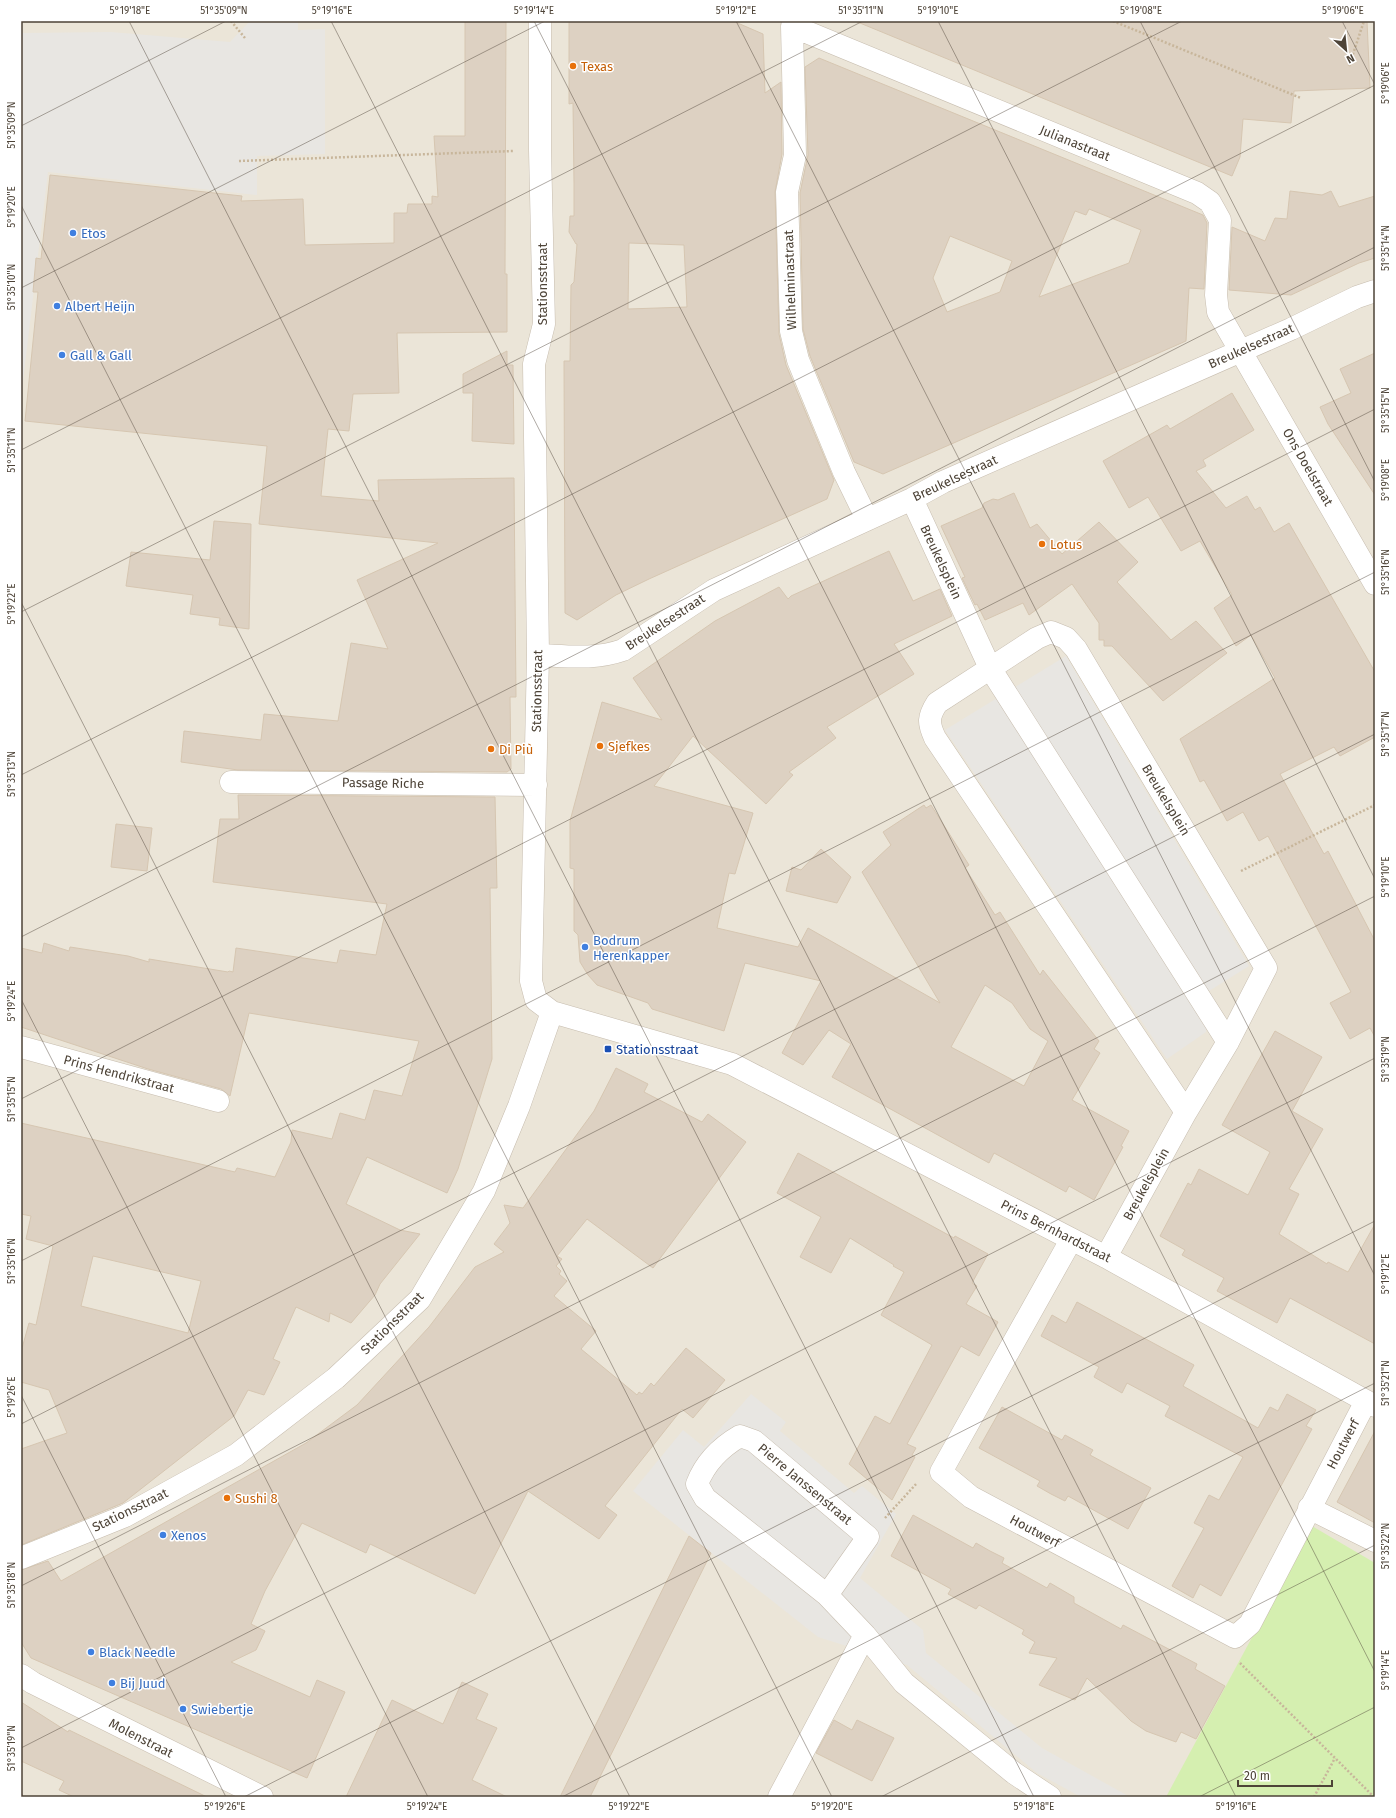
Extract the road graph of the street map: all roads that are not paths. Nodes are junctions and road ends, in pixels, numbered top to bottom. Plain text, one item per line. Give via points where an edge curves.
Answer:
1 (540, 21) edge
2 (792, 26) joint
3 (1375, 291) edge
4 (1241, 351) junction
5 (912, 499) junction
6 (867, 519) junction
7 (1375, 584) edge
8 (538, 654) junction
9 (990, 668) junction
10 (231, 782) dead end
11 (536, 785) junction
12 (552, 1012) junction
13 (1228, 1042) junction
14 (21, 1047) edge
15 (218, 1101) dead end
16 (1186, 1112) junction
17 (1071, 1240) junction
18 (1106, 1256) junction
19 (1371, 1404) edge
20 (1309, 1508) junction
21 (1375, 1540) edge
22 (21, 1558) edge
23 (827, 1595) junction
24 (865, 1635) junction
25 (21, 1675) edge
26 (262, 1797) edge
27 (779, 1797) edge
28 (1050, 1797) edge

1 - 8 street, Stationsstraat via 544,324 534,364
2 - 4 street, Julianastraat via 1197,193 1210,202 1220,220 1216,295 1218,312
2 - 6 street, Wilhelminastraat via 795,155 787,192 791,331 798,360 844,472
3 - 4 street, Breukelsestraat
4 - 5 street, Breukelsestraat via 943,482
4 - 7 street, Ons Doelstraat
5 - 6 street, Breukelsestraat
5 - 9 street, Breukelsplein
6 - 8 street, Breukelsestraat via 714,590 623,650 589,657
8 - 11 street, Stationsstraat
9 - 13 street, Breukelsplein
9 - 13 street, Breukelsplein via 1051,632 1066,638 1076,648 1266,968
9 - 16 street, Breukelsplein via 937,703 930,714 934,738
10 - 11 street, Passage Riche
11 - 12 street, Stationsstraat via 531,981 536,1000
12 - 17 street, Prins Bernhardstraat via 732,1064
12 - 22 street, Stationsstraat via 520,1106 484,1191 420,1299 336,1378 236,1455 126,1516
13 - 16 street, Breukelsplein
14 - 15 street, Prins Hendrikstraat
16 - 18 street, Breukelsplein
17 - 18 street, Prins Bernhardstraat
17 - 20 street, Houtwerf via 942,1472 971,1497 1235,1637 1250,1624
18 - 19 street, Prins Bernhardstraat
19 - 20 street, Houtwerf
20 - 21 street
23 - 23 street, Pierre Janssenstraat via 868,1537 754,1441 740,1436 727,1444 702,1470 697,1484 705,1498
23 - 24 street, Pierre Janssenstraat
24 - 27 street
24 - 28 street, Pierre Janssenstraat via 904,1683 1014,1774
25 - 26 street, Molenstraat via 40,1687

